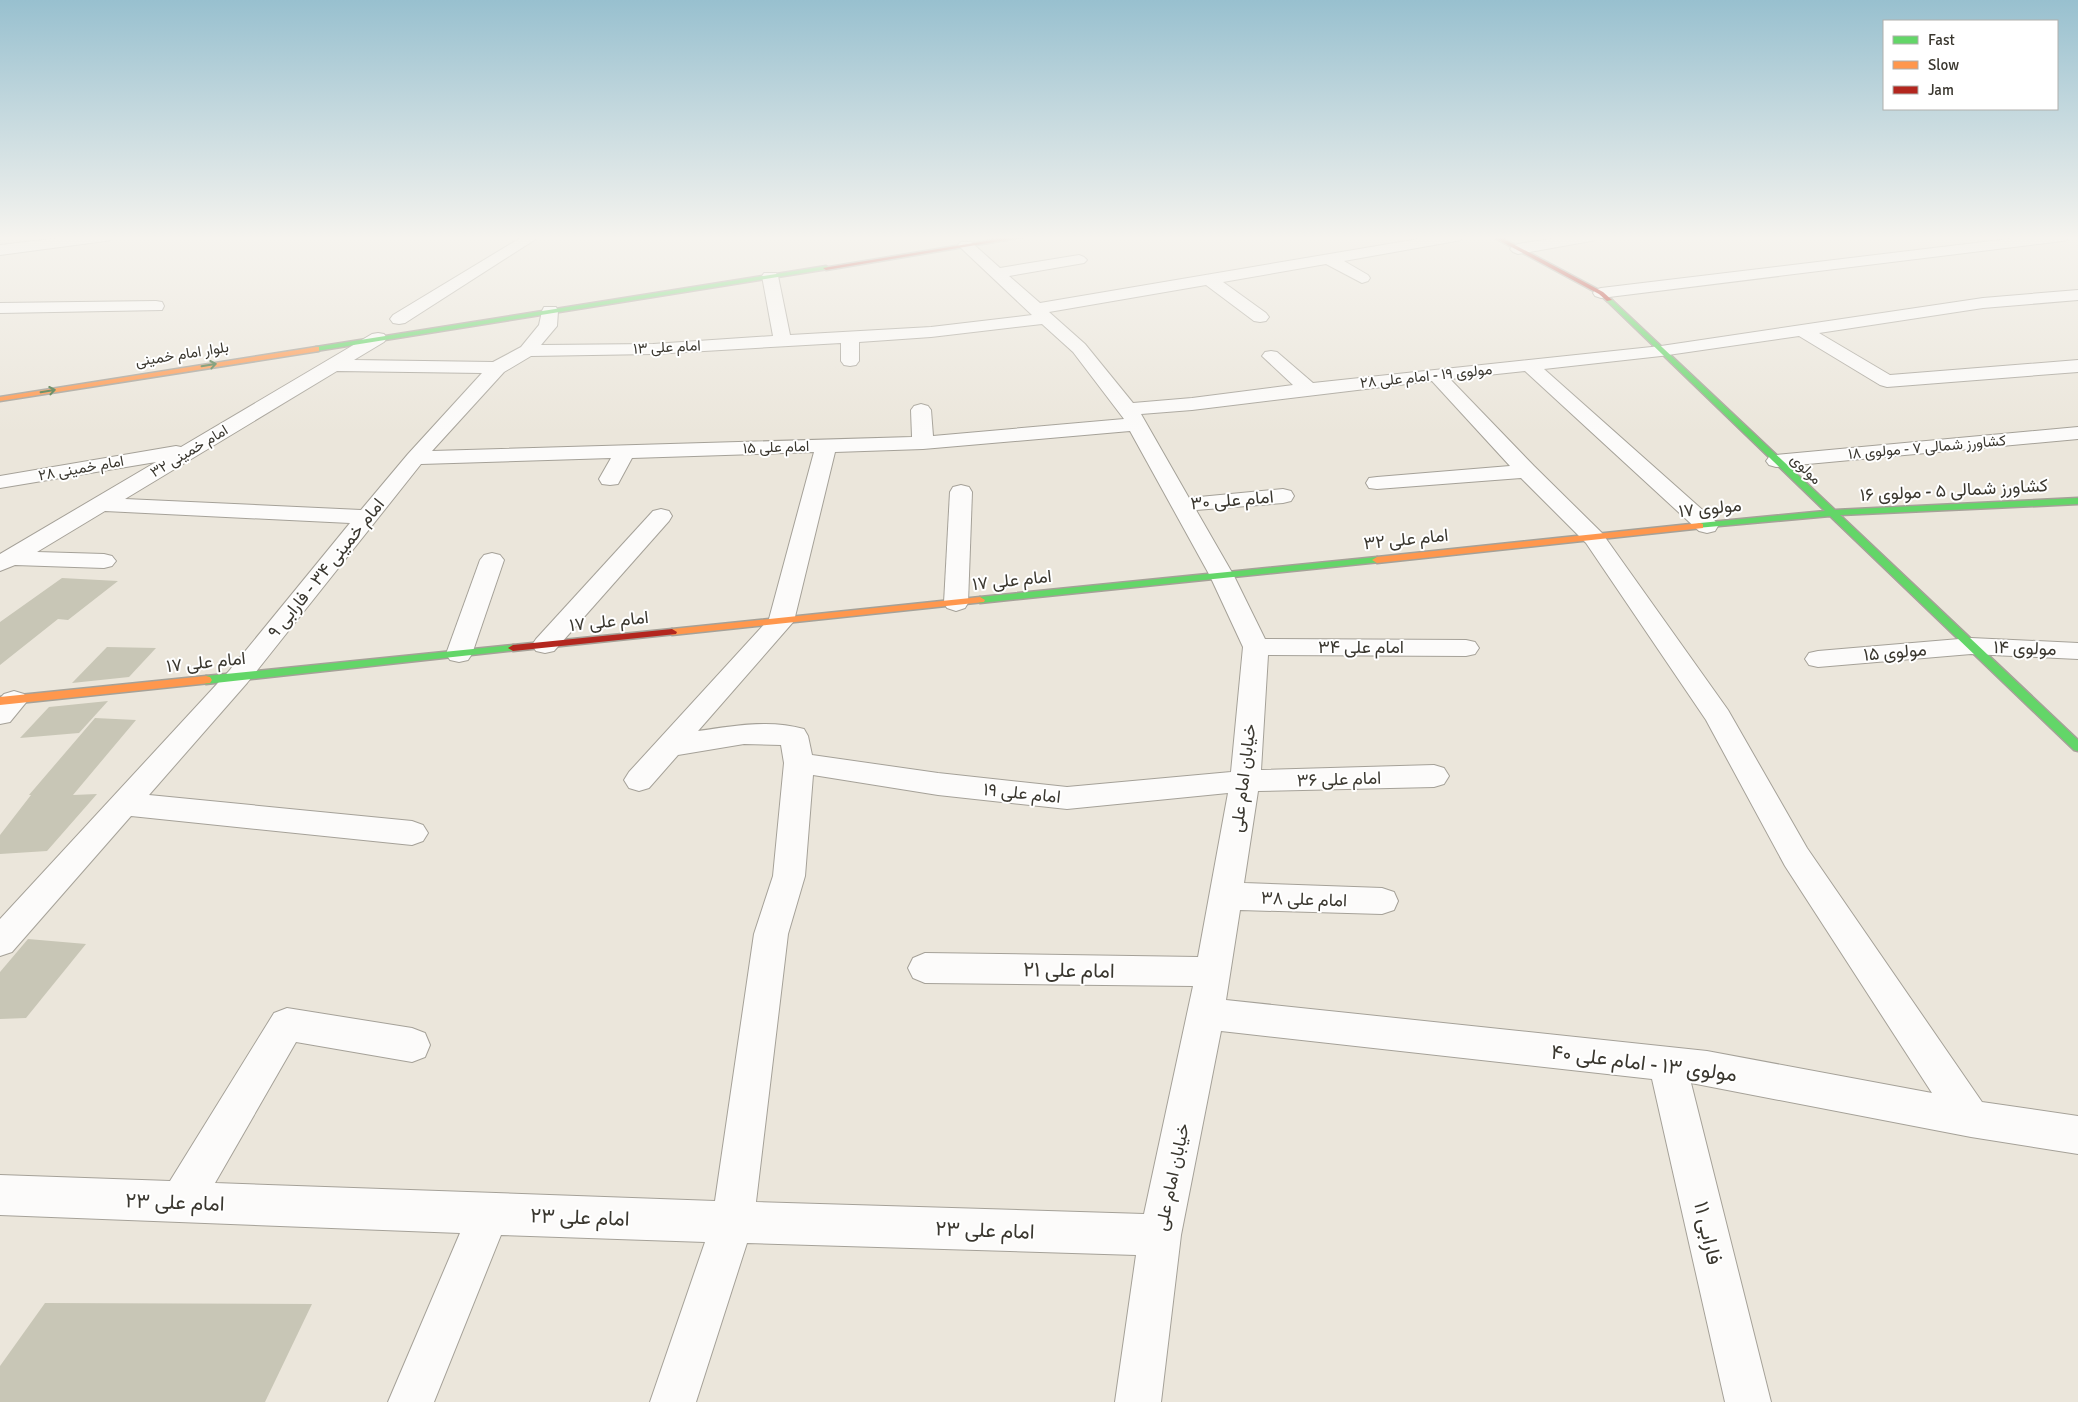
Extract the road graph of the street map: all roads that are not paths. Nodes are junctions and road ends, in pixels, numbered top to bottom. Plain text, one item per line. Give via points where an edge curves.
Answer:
1 (423, 302) edge
2 (604, 302) edge
3 (775, 302) edge
4 (1029, 302) edge
5 (1097, 302) edge
6 (1240, 302) edge
7 (1611, 302) edge
8 (1990, 302) edge
9 (156, 306) dead end
10 (0, 308) edge
11 (550, 311) junction
12 (1042, 314) junction
13 (429, 315) dead end
14 (1260, 317) dead end
15 (394, 320) joint
16 (1802, 330) junction
17 (850, 336) junction
18 (378, 338) junction
19 (782, 340) junction
20 (1661, 350) junction
21 (527, 351) junction
22 (1271, 356) dead end
23 (850, 361) dead end
24 (332, 365) junction
25 (1529, 365) junction
26 (2078, 366) edge
27 (497, 368) junction
28 (1436, 375) junction
29 (1309, 389) junction
30 (0, 399) edge
31 (921, 410) dead end
32 (1132, 417) junction
33 (2078, 433) edge
34 (923, 443) junction
35 (826, 446) junction
36 (192, 449) junction
37 (625, 452) junction
38 (415, 458) junction
39 (1776, 461) junction
40 (1526, 471) junction
41 (610, 478) dead end
42 (0, 482) edge
43 (1377, 483) dead end
44 (961, 492) dead end
45 (1283, 496) dead end
46 (2076, 503) edge
47 (100, 504) junction
48 (1182, 504) junction
49 (1831, 513) junction
50 (661, 516) dead end
51 (367, 517) junction
52 (1707, 526) junction
53 (1594, 538) junction
54 (492, 560) dead end
55 (5, 561) edge
56 (104, 561) dead end
57 (1222, 576) junction
58 (956, 603) junction
59 (781, 621) junction
60 (545, 645) junction
61 (1256, 646) junction
62 (1971, 646) junction
63 (1466, 648) dead end
64 (2078, 650) edge
65 (459, 654) junction
66 (1818, 659) dead end
67 (238, 677) junction
68 (5, 705) edge
69 (670, 746) junction
70 (2078, 747) edge
71 (799, 763) junction
72 (1434, 776) dead end
73 (639, 780) dead end
74 (1245, 781) junction
75 (125, 804) junction
76 (412, 833) dead end
77 (1226, 896) junction
78 (1382, 901) dead end
79 (0, 942) edge
80 (925, 968) dead end
81 (1213, 972) junction
82 (1206, 1014) junction
83 (412, 1046) dead end
84 (1667, 1064) junction
85 (1971, 1119) junction
86 (2078, 1135) edge
87 (0, 1195) edge
88 (181, 1202) junction
89 (489, 1214) junction
90 (734, 1222) junction
91 (1160, 1235) junction
92 (411, 1402) edge
93 (673, 1402) edge
94 (1138, 1402) edge
95 (1748, 1402) edge

1 - 15 street
2 - 11 street, بلوار امام خمینی
3 - 19 street
4 - 12 street
5 - 12 street, امام علی ۱۳
6 - 14 street
7 - 20 street, مولوی
8 - 16 street, مولوی ۱۹ - امام علی ۲۸
9 - 10 street
11 - 18 street, بلوار امام خمینی
11 - 21 street, امام خمینی ۳۴ - فارابی ۹ via 548,326
12 - 17 street, امام علی ۱۳ via 931,332
12 - 32 street via 1080,348
13 - 15 street
16 - 20 street, مولوی ۱۹ - امام علی ۲۸
16 - 26 street via 1887,381
17 - 19 street, امام علی ۱۳
17 - 23 street
18 - 24 street, امام خمینی ۳۲
30 -> 18 street, بلوار امام خمینی
19 - 21 street, امام علی ۱۳ via 653,349
20 - 25 street, مولوی ۱۹ - امام علی ۲۸
20 - 39 street, مولوی
21 - 27 street, امام خمینی ۳۴ - فارابی ۹
22 - 29 street
24 - 27 street
24 - 36 street, امام خمینی ۳۲
25 - 28 street, مولوی ۱۹ - امام علی ۲۸
25 - 52 street
27 - 38 street, امام خمینی ۳۴ - فارابی ۹
28 - 29 street, مولوی ۱۹ - امام علی ۲۸
28 - 40 street
29 - 32 street, مولوی ۱۹ - امام علی ۲۸ via 1192,404
31 - 34 street
32 - 34 street, امام علی ۱۵
32 - 48 street
33 - 39 street, کشاورز شمالی ۷ - مولوی ۱۸
34 - 35 street, امام علی ۱۵
35 - 37 street, امام علی ۱۵
35 - 59 street
36 - 42 street, امام خمینی ۲۸
36 - 47 street, امام خمینی ۳۲
37 - 38 street, امام علی ۱۵
37 - 41 street
38 - 51 street, امام خمینی ۳۴ - فارابی ۹
39 - 49 street, مولوی
40 - 43 street
40 - 53 street
44 - 58 street
45 - 48 street, امام علی ۳۰
46 - 49 street, کشاورز شمالی ۵ - مولوی ۱۶ via 2010,503
47 - 51 street
47 - 55 street, امام خمینی ۳۲
48 - 57 street
49 - 52 street, مولوی ۱۷
49 - 62 street, مولوی
50 - 60 street
51 - 67 street, امام خمینی ۳۴ - فارابی ۹
52 - 53 street, مولوی ۱۷
53 - 57 street, امام علی ۳۲
53 - 85 street via 1718,717 1796,857
54 - 65 street
55 - 56 street
57 - 58 street, امام علی ۱۷
57 - 61 street
58 - 59 street, امام علی ۱۷
59 - 60 street, امام علی ۱۷
59 - 69 street
60 - 65 street, امام علی ۱۷
61 - 63 street, امام علی ۳۴
61 - 74 street, خیابان امام علی
62 - 64 street, مولوی ۱۴
62 - 66 street, مولوی ۱۵
62 - 70 street, مولوی
65 - 67 street, امام علی ۱۷
67 - 68 street, امام علی ۱۷
67 - 75 street, امام خمینی ۳۴ - فارابی ۹
69 - 71 street via 744,734 794,736
69 - 73 street
71 - 74 street, امام علی ۱۹ via 938,784 1067,798
71 - 90 street via 789,876 771,934
72 - 74 street, امام علی ۳۶
74 - 77 street, خیابان امام علی
75 - 76 street
75 - 79 street, امام خمینی ۳۴ - فارابی ۹
77 - 78 street, امام علی ۳۸
77 - 81 street, خیابان امام علی
80 - 81 street, امام علی ۲۱
81 - 82 street, خیابان امام علی
82 - 84 street, مولوی ۱۳ - امام علی ۴۰
82 - 91 street, خیابان امام علی
83 - 88 street via 287,1024
84 - 85 street, مولوی ۱۳ - امام علی ۴۰ via 1708,1068
84 - 95 street, فارابی ۱۱
85 - 86 street, مولوی ۱۳ - امام علی ۴۰
87 - 88 street, امام علی ۲۳
88 - 89 street, امام علی ۲۳
89 - 90 street, امام علی ۲۳
89 - 92 street
90 - 91 street, امام علی ۲۳
90 - 93 street
91 - 94 street, خیابان امام علی

